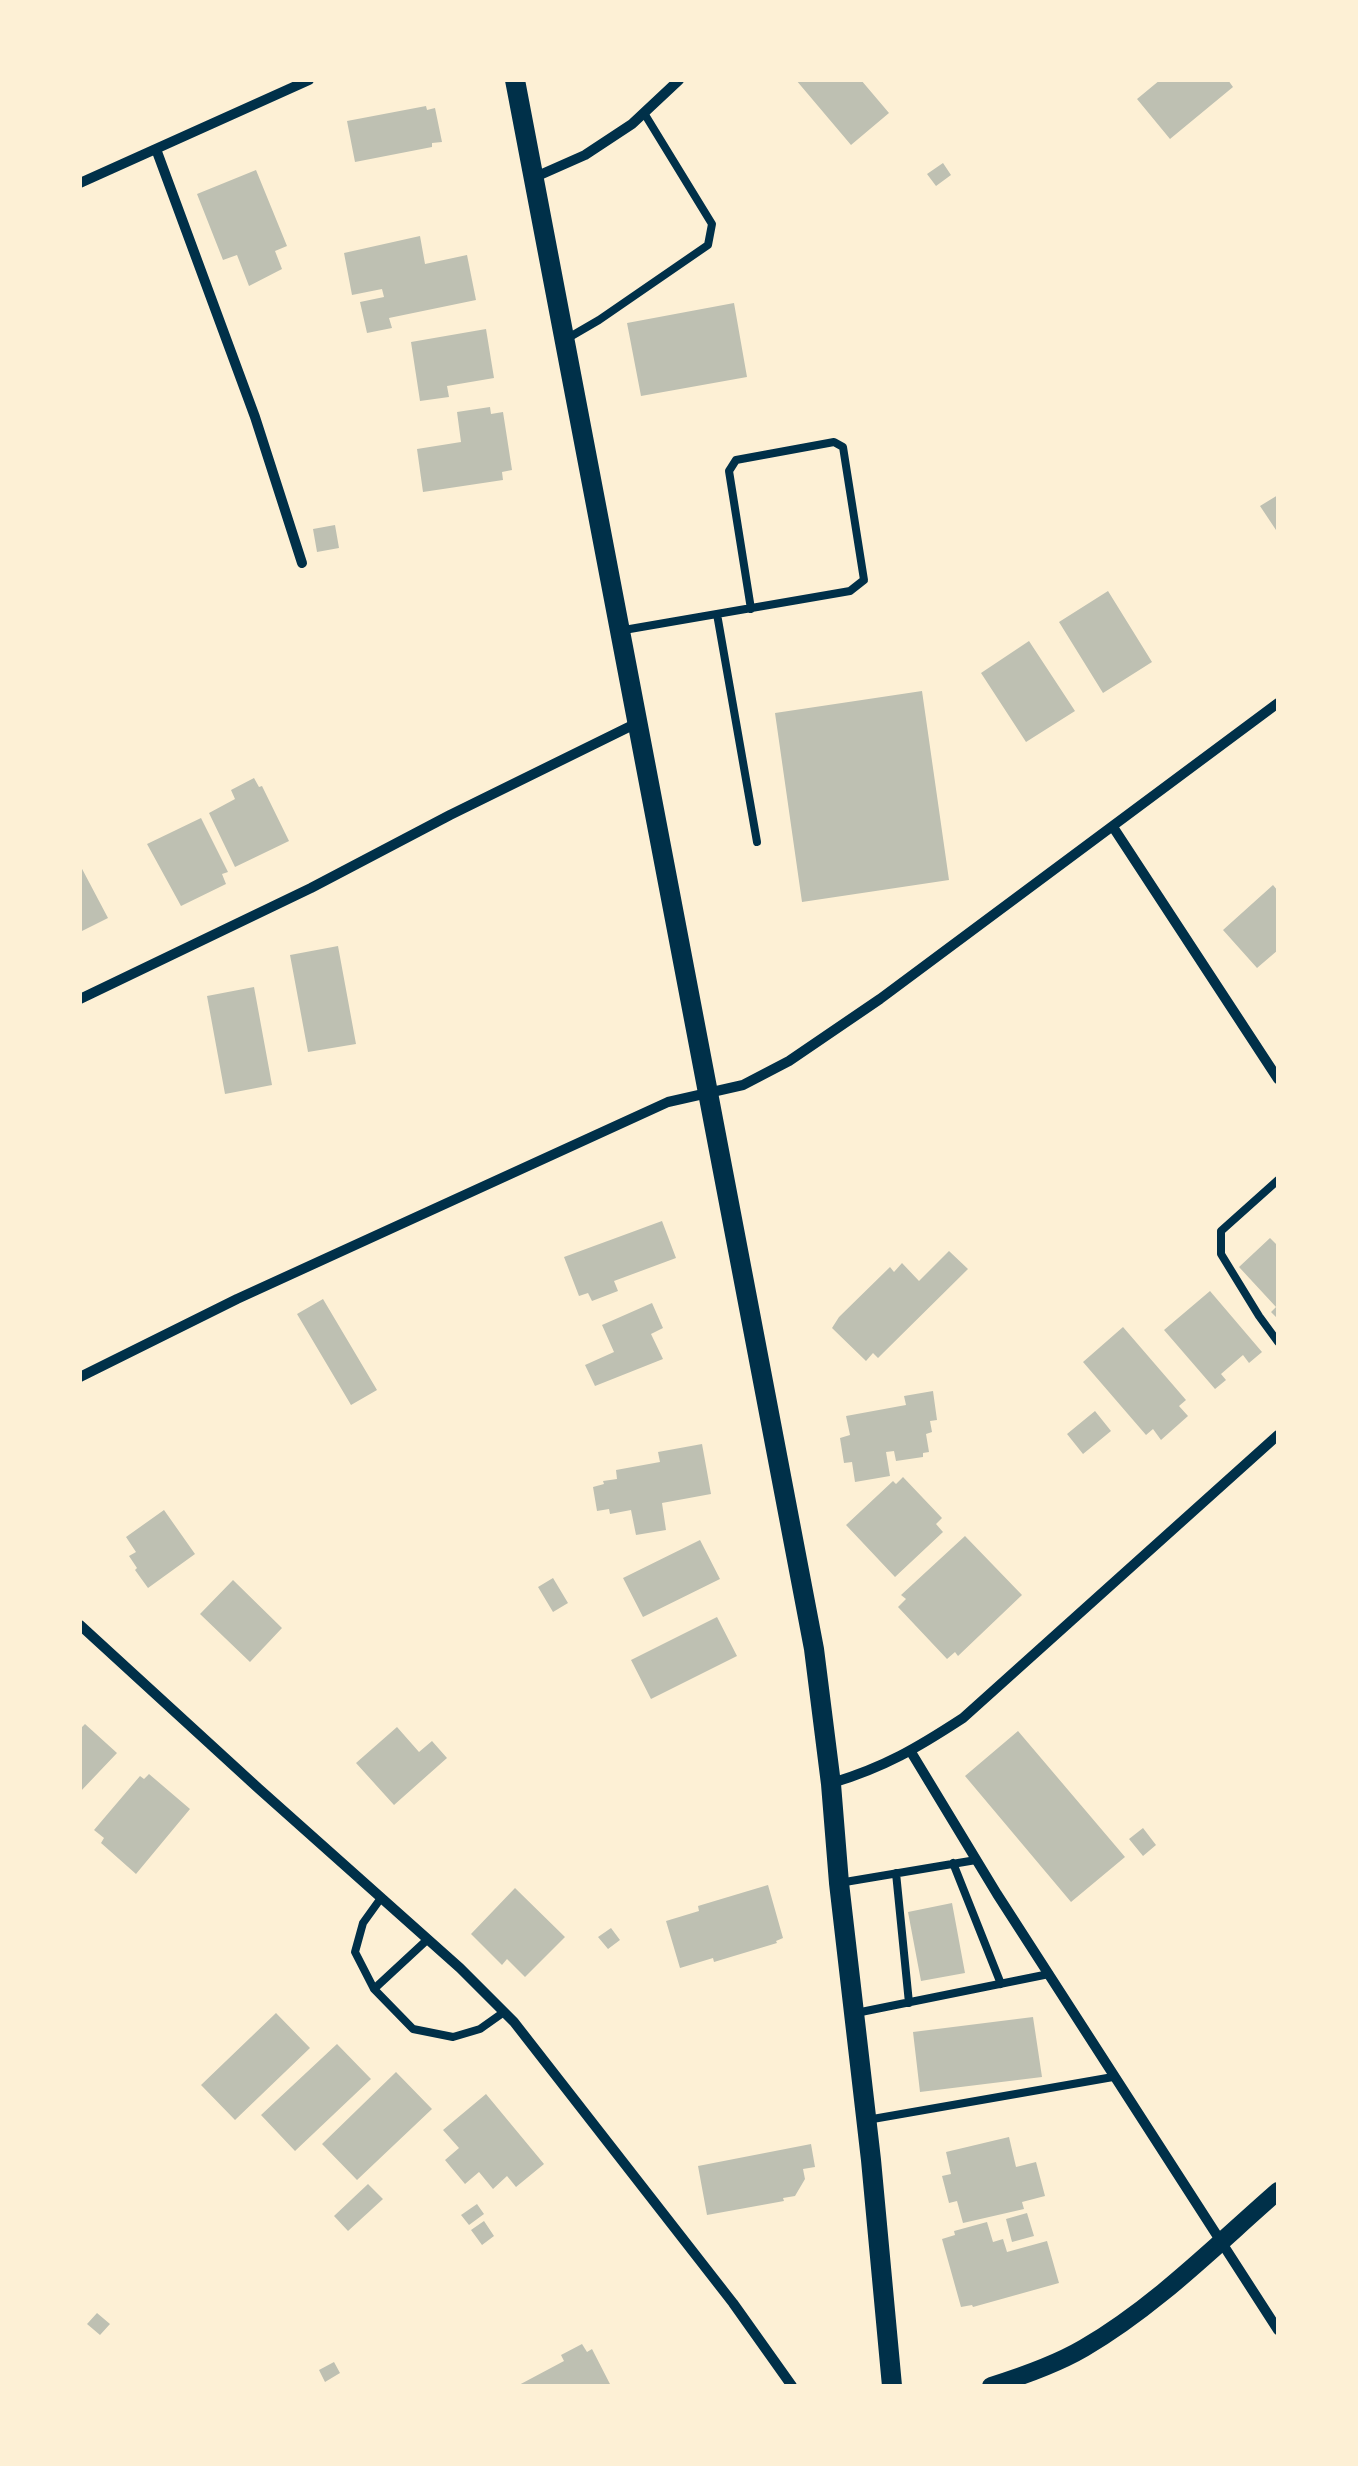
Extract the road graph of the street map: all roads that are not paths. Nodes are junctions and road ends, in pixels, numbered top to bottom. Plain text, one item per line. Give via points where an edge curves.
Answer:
1 (309, 80) edge
2 (515, 80) edge
3 (679, 80) edge
4 (644, 113) junction
5 (156, 149) junction
6 (534, 178) junction
7 (80, 183) edge
8 (564, 340) junction
9 (302, 563) dead end
10 (751, 608) junction
11 (716, 614) junction
12 (619, 631) junction
13 (1278, 702) edge
14 (637, 723) junction
15 (1113, 827) junction
16 (757, 842) dead end
17 (80, 999) edge
18 (1278, 1079) edge
19 (707, 1094) junction
20 (1278, 1180) edge
21 (1278, 1342) edge
22 (80, 1377) edge
23 (1278, 1435) edge
24 (80, 1625) edge
25 (911, 1752) junction
26 (831, 1784) junction
27 (976, 1860) junction
28 (953, 1864) junction
29 (896, 1873) junction
30 (840, 1882) junction
31 (381, 1898) junction
32 (428, 1939) junction
33 (1049, 1974) junction
34 (1000, 1984) junction
35 (374, 1988) junction
36 (908, 2003) junction
37 (504, 2012) junction
38 (856, 2014) junction
39 (1113, 2077) junction
40 (866, 2120) junction
41 (1278, 2192) edge
42 (1221, 2240) junction
43 (1278, 2330) edge
44 (792, 2386) edge
45 (892, 2386) edge
46 (991, 2386) edge

1 - 5 street
2 - 6 main road
3 - 4 street
4 - 6 street via 585,155
4 - 8 lane via 712,224 708,244
5 - 7 street
5 - 9 street
6 - 8 main road
8 - 12 main road
10 - 10 lane via 850,592 864,580 842,447 834,442 736,460 728,472
10 - 11 lane
11 - 12 lane
11 - 16 lane
12 - 14 main road
13 - 15 street
14 - 17 street
14 - 19 main road
15 - 18 street
15 - 19 street via 789,1061 743,1085
19 - 22 street via 668,1102
19 - 26 main road via 814,1649
20 - 21 lane via 1221,1231 1220,1254
23 - 25 street via 963,1718
24 - 31 street
25 - 26 street
25 - 27 street
26 - 30 main road
27 - 28 lane
27 - 33 street
28 - 29 lane
28 - 34 lane
29 - 30 lane
29 - 36 lane
30 - 38 main road
31 - 32 street
31 - 35 lane via 355,1952
32 - 35 lane
32 - 37 street
33 - 34 lane
33 - 39 street
34 - 36 lane
35 - 37 lane via 413,2029 453,2037
36 - 38 lane
37 - 44 street
38 - 40 main road
39 - 40 lane
39 - 42 street
40 - 45 main road
41 - 42 street
42 - 43 street
42 - 46 street via 1138,2312 1083,2348

